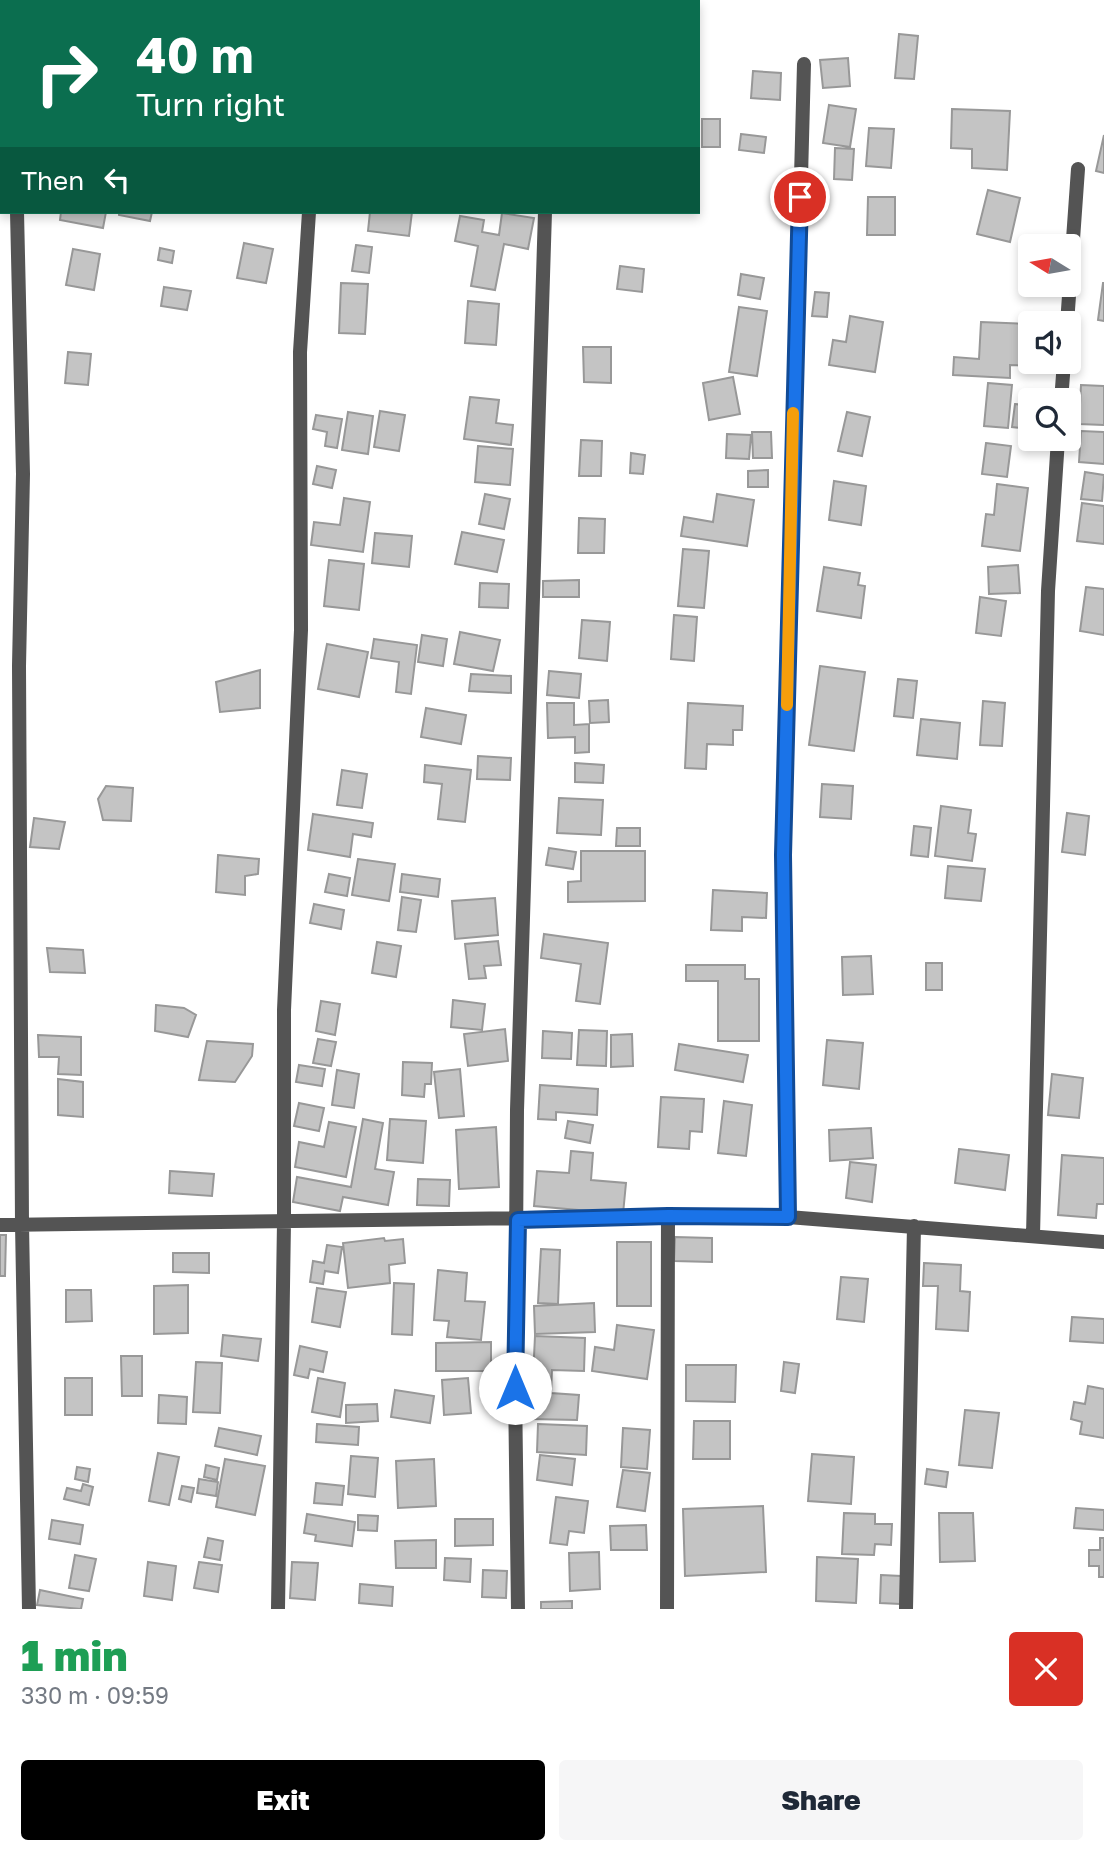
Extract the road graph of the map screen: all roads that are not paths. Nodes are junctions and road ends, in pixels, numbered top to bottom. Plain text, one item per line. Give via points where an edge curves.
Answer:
1 (804, 64) dead end
2 (1078, 169) dead end
3 (17, 214) edge
4 (309, 214) edge
5 (545, 214) edge
6 (1068, 311) edge
7 (1057, 451) edge
8 (668, 1216) junction
9 (788, 1217) junction
10 (518, 1220) junction
11 (284, 1222) junction
12 (0, 1224) edge
13 (22, 1224) junction
14 (914, 1226) junction
15 (1033, 1236) junction
16 (1104, 1242) edge
17 (29, 1609) edge
18 (278, 1609) edge
19 (518, 1609) edge
20 (667, 1609) edge
21 (906, 1609) edge

1 - 9 street via 783,855
2 - 6 street
3 - 13 street via 23,474 19,666
4 - 11 street via 300,352 301,630 284,1010
5 - 10 street via 517,1110
7 - 15 street via 1048,591
8 - 9 street
8 - 10 street
8 - 20 street
9 - 14 street
10 - 11 street
10 - 19 street
11 - 13 street
11 - 18 street
12 - 13 street
13 - 17 street
14 - 15 street
14 - 21 street
15 - 16 street

